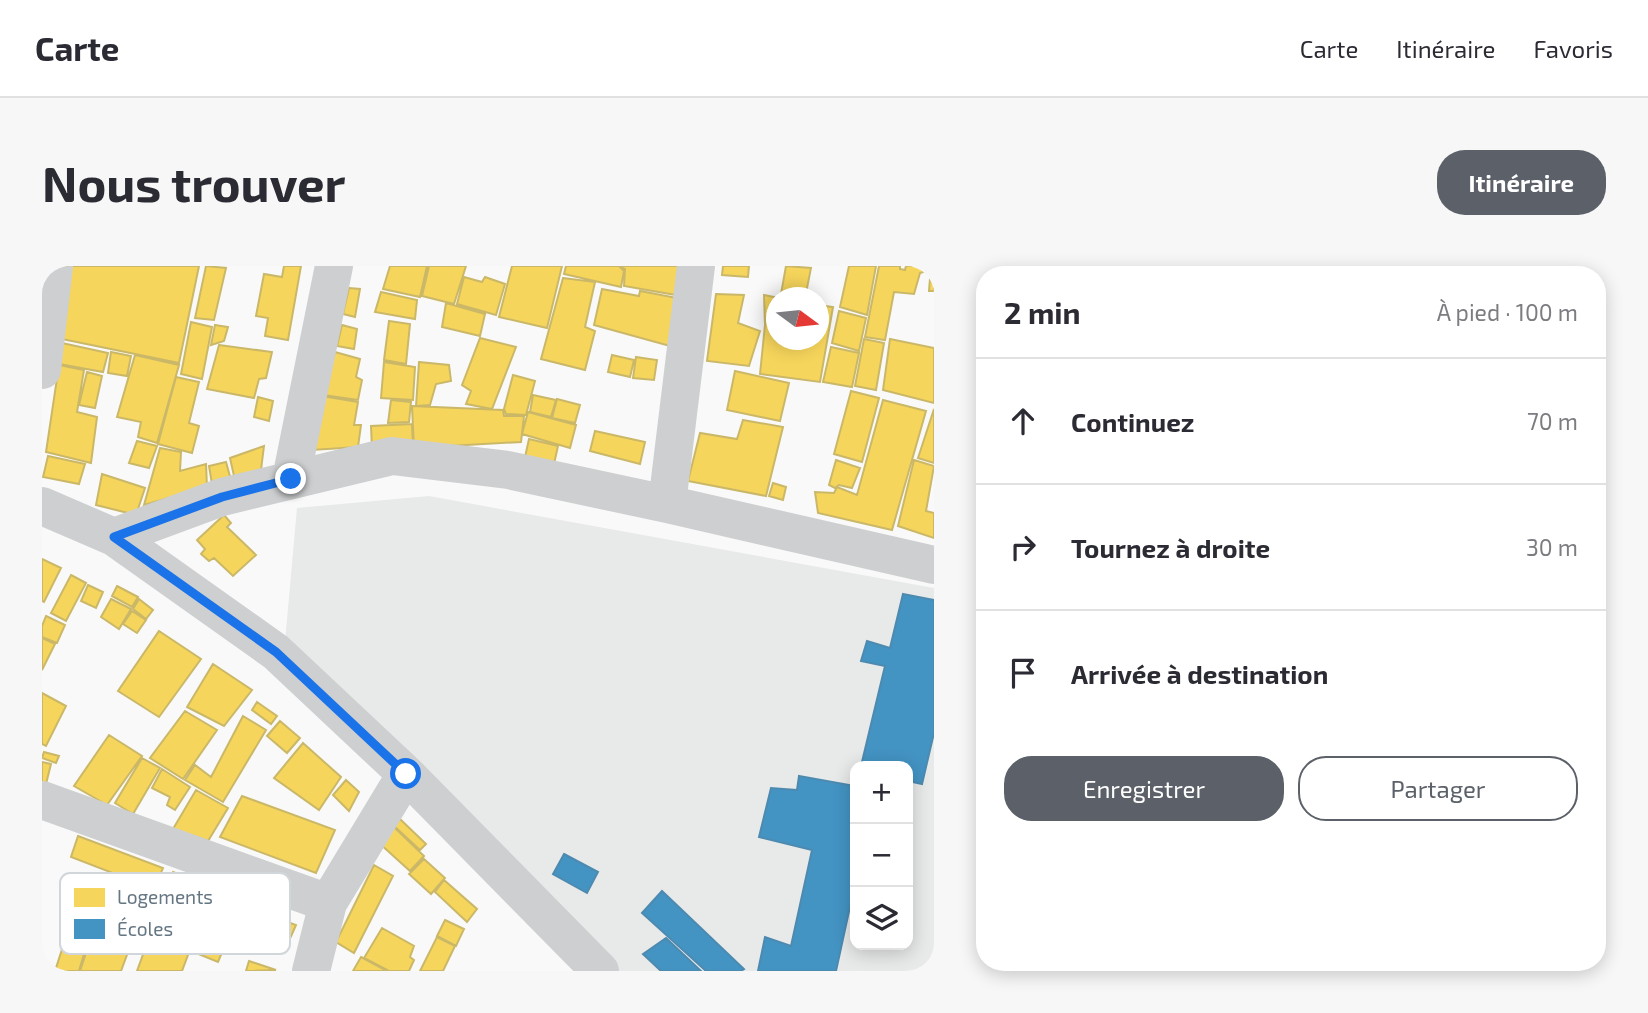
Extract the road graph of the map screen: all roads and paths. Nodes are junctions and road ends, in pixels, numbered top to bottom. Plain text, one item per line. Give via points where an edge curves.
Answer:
1 (54, 266) edge
2 (334, 266) edge
3 (696, 266) edge
4 (42, 370) edge
5 (291, 479) junction
6 (667, 504) junction
7 (42, 506) edge
8 (114, 537) junction
9 (934, 565) edge
10 (406, 774) junction
11 (42, 800) edge
12 (245, 873) edge
13 (290, 889) edge
14 (328, 903) junction
15 (311, 971) edge
16 (600, 971) edge

1 - 4 street
2 - 5 street
3 - 6 street
5 - 6 street via 392,456 508,470
5 - 8 street via 222,497
6 - 9 street
7 - 8 street
8 - 10 street via 276,652
10 - 14 street
10 - 16 street
11 - 12 street
13 - 14 street
14 - 15 street

